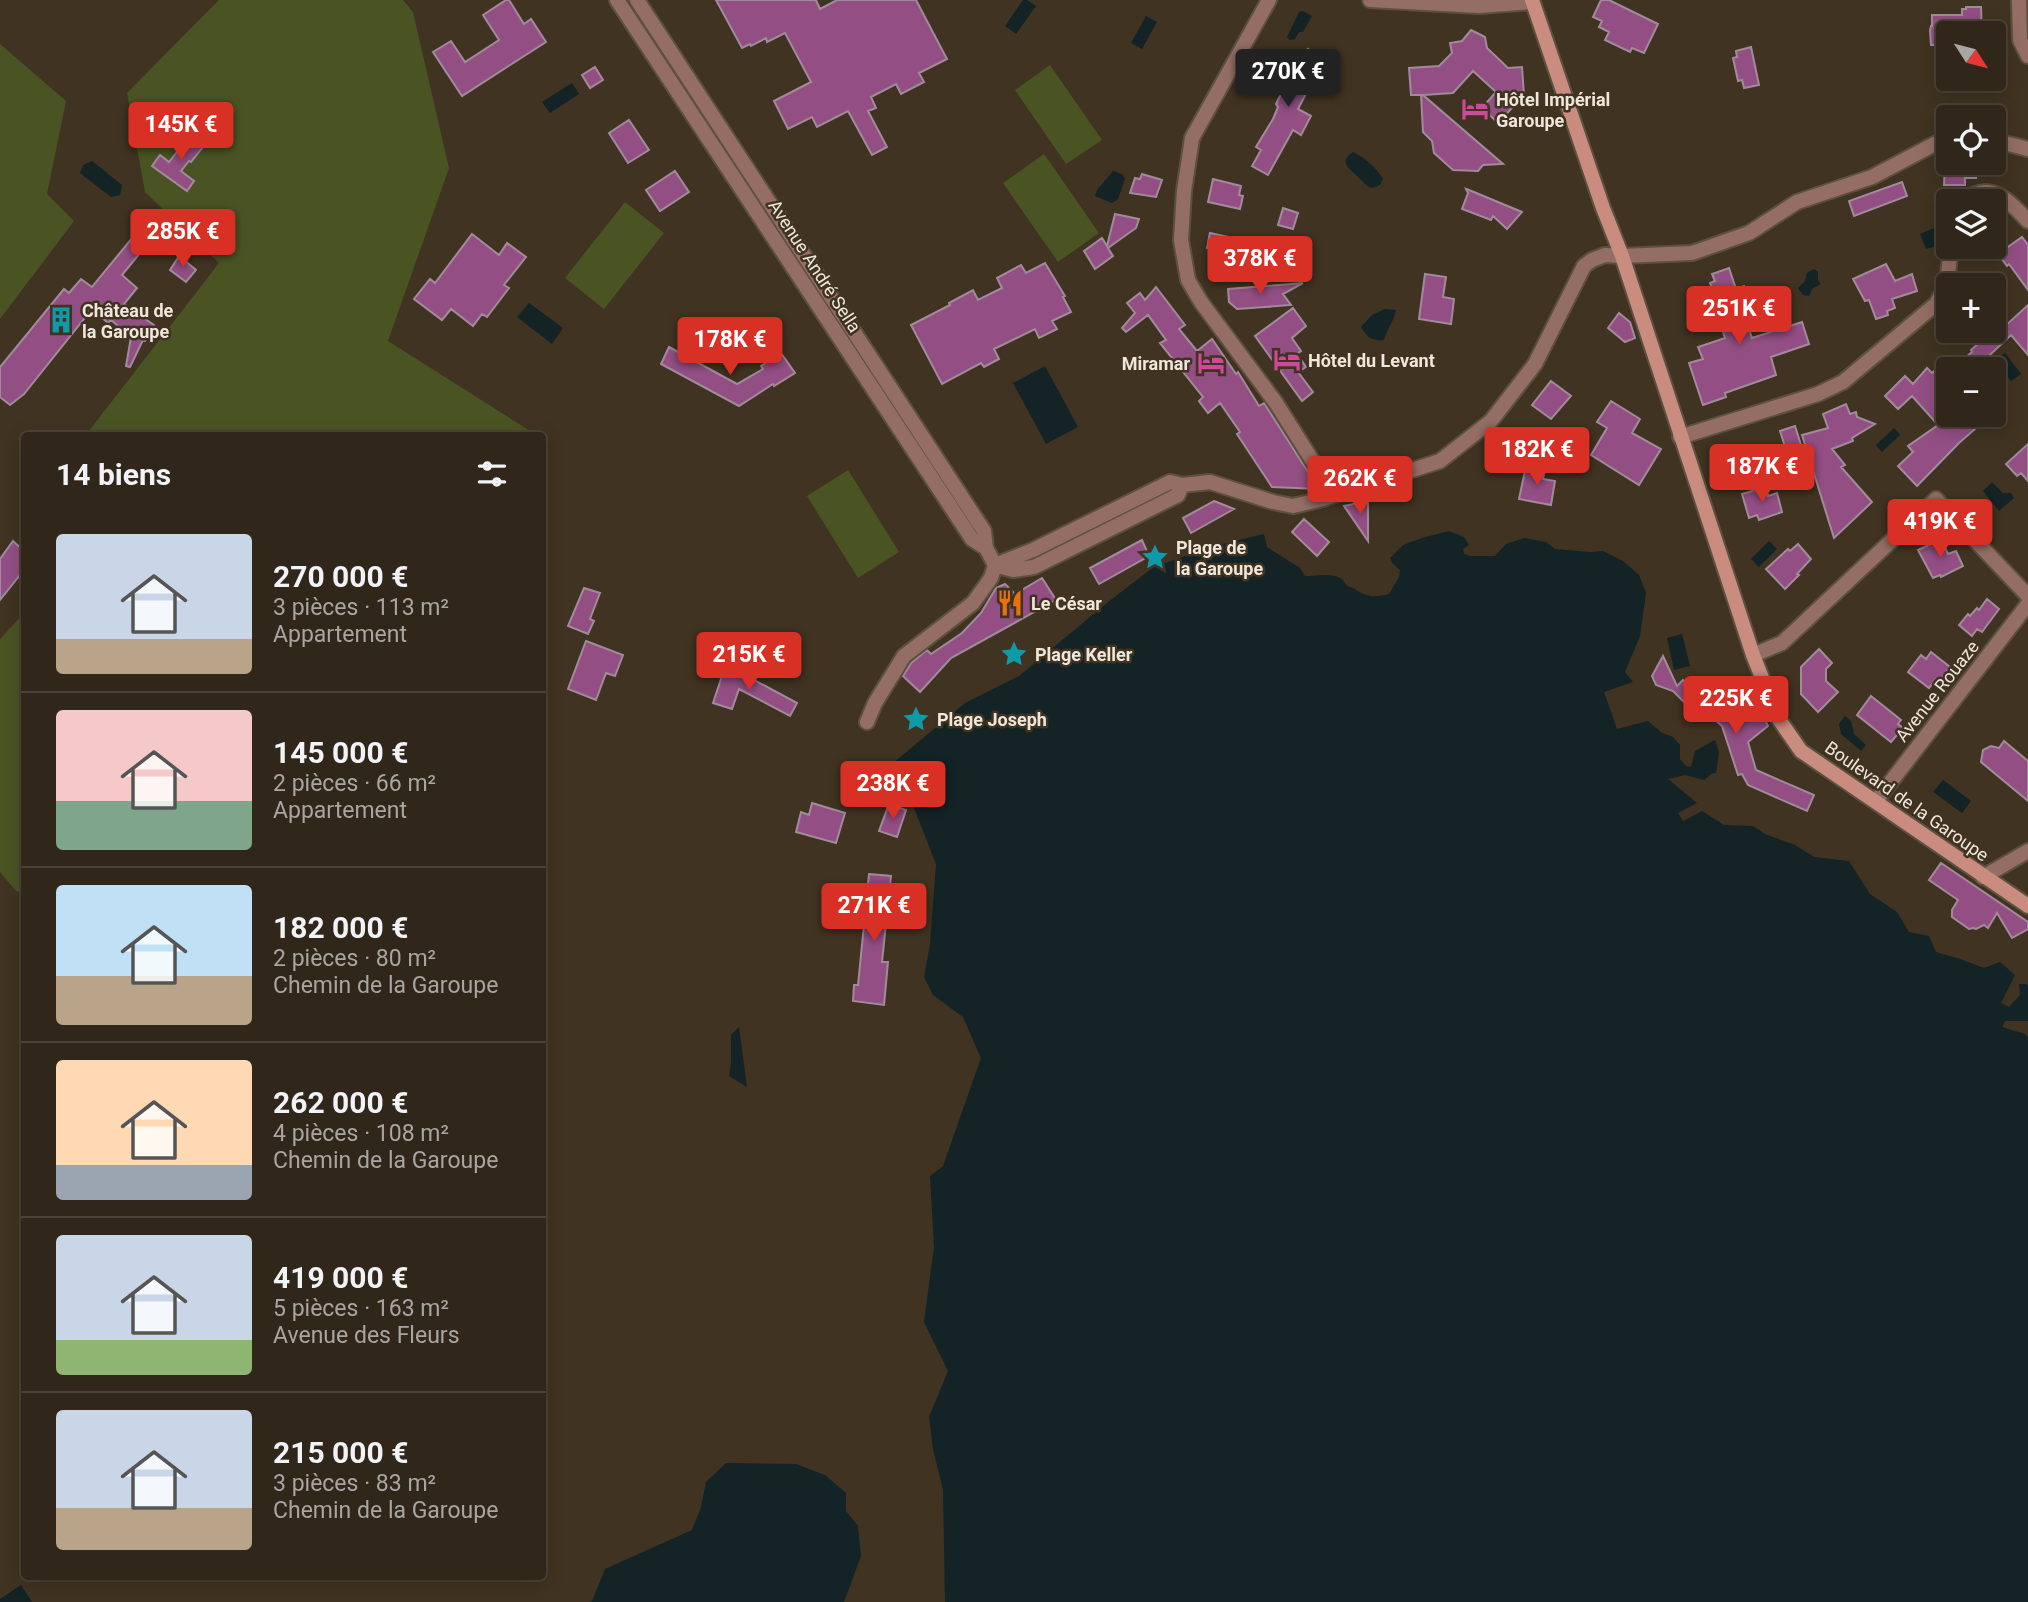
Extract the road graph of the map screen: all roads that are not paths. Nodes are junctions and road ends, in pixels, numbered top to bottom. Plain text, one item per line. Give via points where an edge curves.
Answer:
1 (617, 0) edge
2 (637, 0) edge
3 (1269, 0) edge
4 (1370, 0) edge
5 (2019, 0) edge
6 (1532, 1) edge
7 (1480, 3) edge
8 (2028, 56) edge
9 (2006, 143) edge
10 (1936, 144) edge
11 (2028, 149) edge
12 (2006, 200) edge
13 (2028, 221) edge
14 (1622, 256) junction
15 (1950, 259) edge
16 (1680, 437) junction
17 (1335, 495) junction
18 (986, 548) junction
19 (995, 565) junction
20 (2028, 596) edge
21 (2028, 604) edge
22 (1753, 655) junction
23 (867, 722) dead end
24 (1876, 801) junction
25 (2028, 851) edge
26 (1983, 877) junction
27 (2028, 906) edge

1 - 18 street, Avenue André Sella via 972,539
2 - 18 street, Avenue André Sella via 984,531
3 - 17 street via 1192,138 1181,240 1188,280 1201,302 1276,403
4 - 7 street
5 - 8 street via 2020,40
6 - 7 street
6 - 14 street, Boulevard de la Garoupe
9 - 11 street
10 - 14 street via 1872,177 1797,202 1749,233 1692,253
12 - 13 street
14 - 16 street, Boulevard de la Garoupe
14 - 17 street via 1605,255 1584,266 1535,365 1491,421 1440,461
15 - 16 street via 1947,284 1936,304 1843,382
16 - 22 street, Boulevard de la Garoupe
17 - 19 street via 1286,506 1210,482 1182,485 1178,495 1034,568 1013,570
18 - 19 street, Avenue André Sella
19 - 23 street via 991,579 972,603 904,656
20 - 22 street via 1936,499 1782,643
21 - 24 street, Avenue Rouaze
22 - 24 street, Boulevard de la Garoupe via 1778,718 1801,751
24 - 26 street, Boulevard de la Garoupe
25 - 26 street
26 - 27 street, Boulevard de la Garoupe

